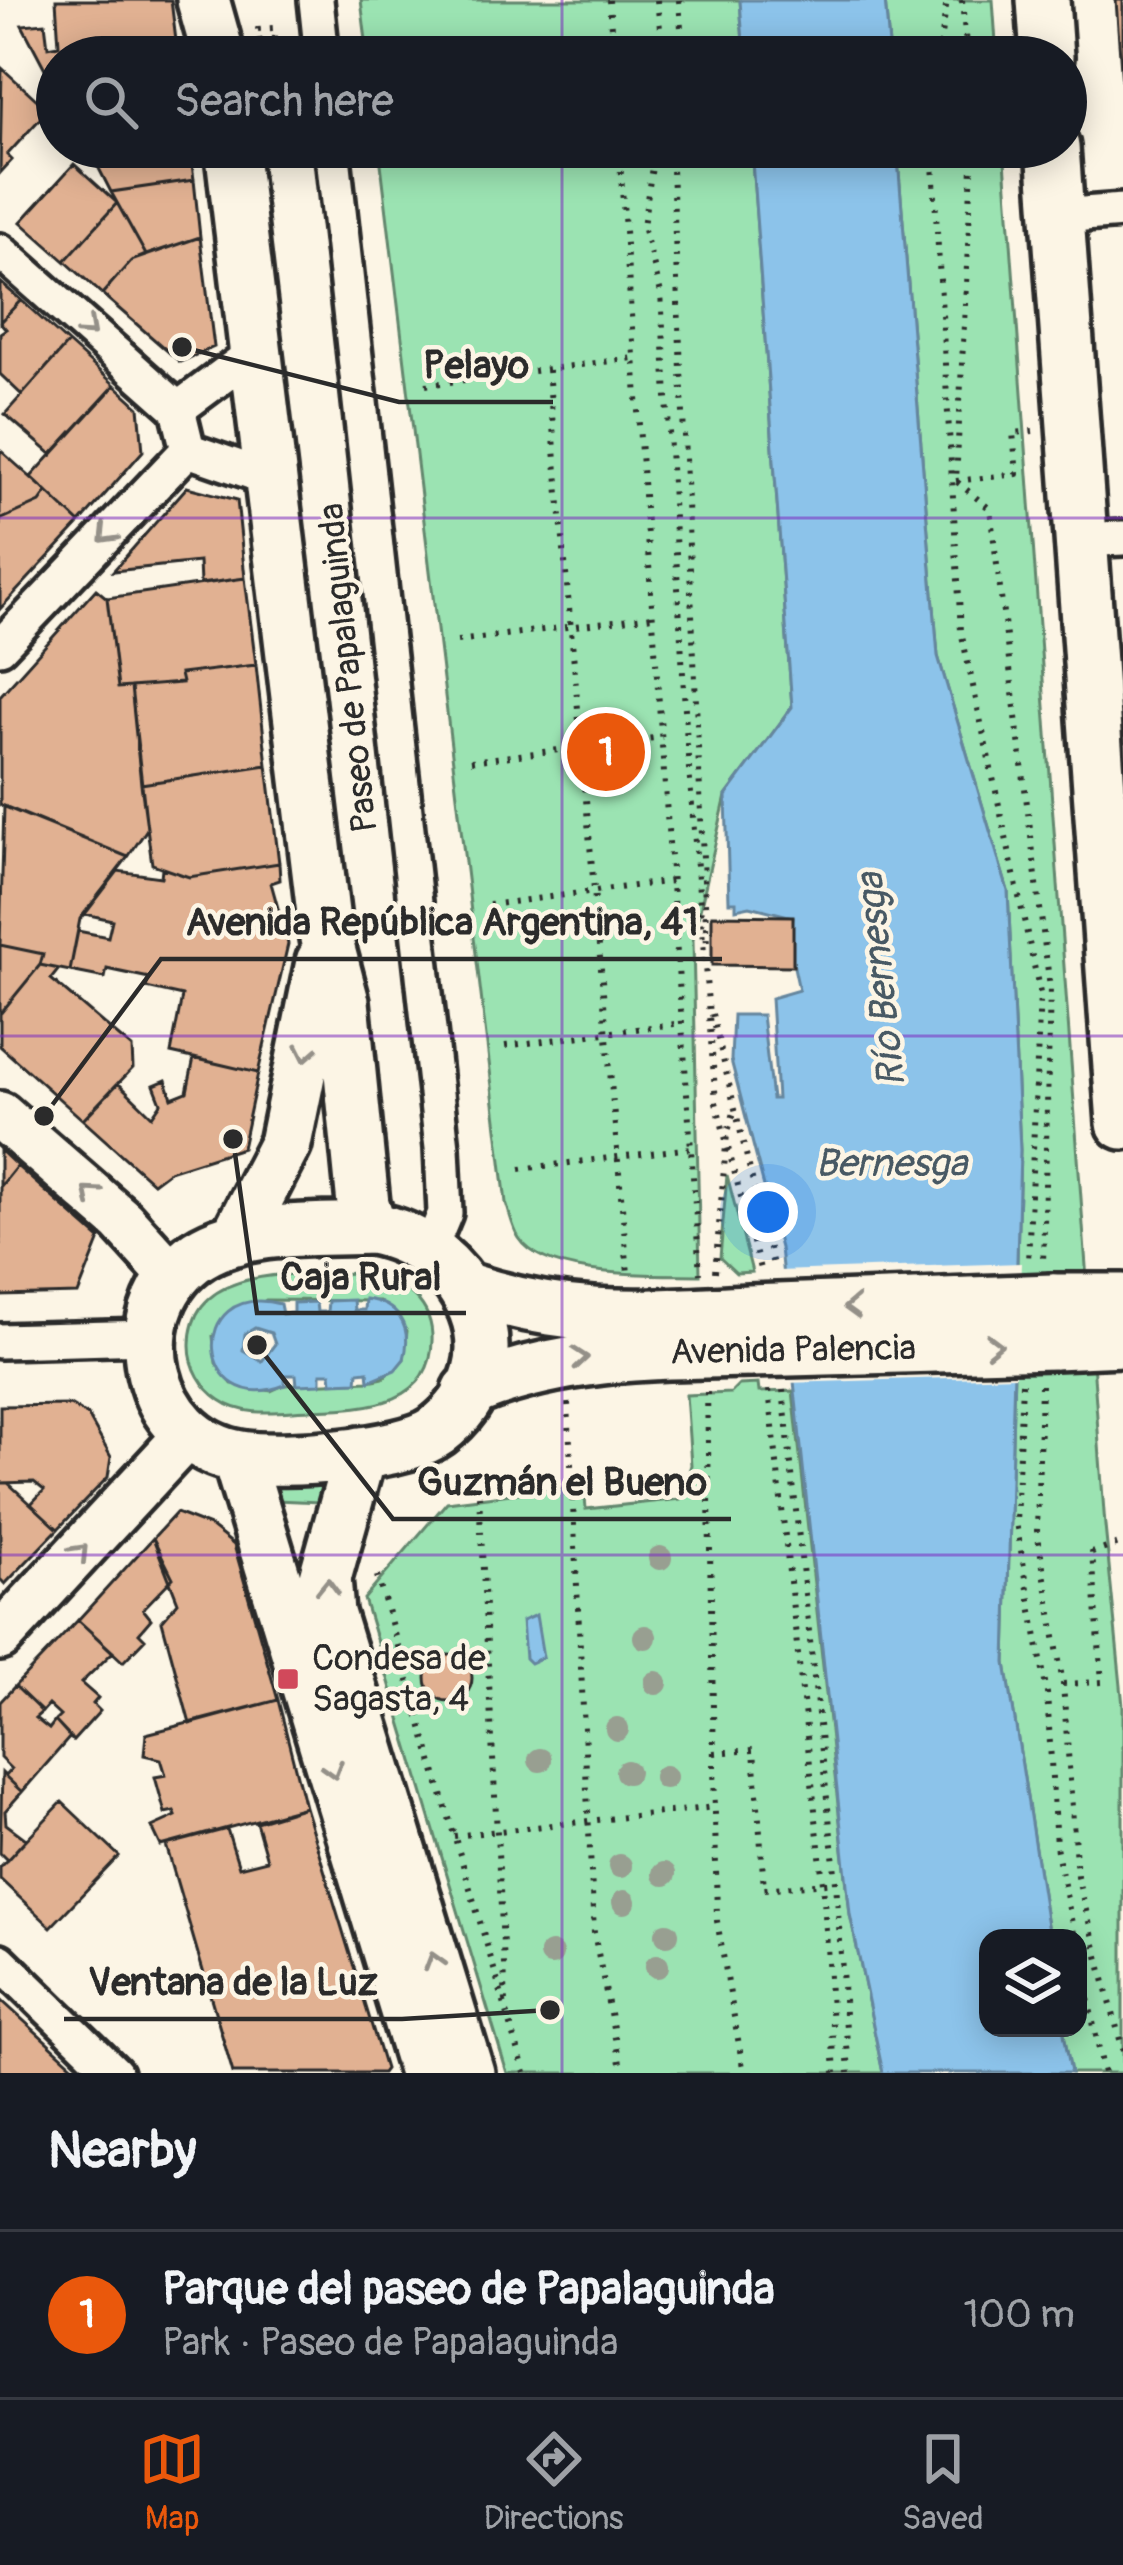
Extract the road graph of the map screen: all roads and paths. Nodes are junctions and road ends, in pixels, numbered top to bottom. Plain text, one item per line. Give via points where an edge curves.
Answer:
1 (203, 0) edge
2 (218, 0) edge
3 (316, 0) edge
4 (609, 0) edge
5 (657, 0) edge
6 (680, 0) edge
7 (947, 0) edge
8 (962, 0) edge
9 (1043, 0) edge
10 (213, 36) edge
11 (219, 36) edge
12 (260, 36) edge
13 (275, 36) edge
14 (320, 36) edge
15 (612, 36) edge
16 (661, 36) edge
17 (682, 36) edge
18 (942, 36) edge
19 (965, 36) edge
20 (1046, 36) edge
21 (234, 168) edge
22 (334, 168) edge
23 (620, 168) edge
24 (653, 168) edge
25 (672, 168) edge
26 (933, 168) edge
27 (973, 168) edge
28 (1055, 168) edge
29 (1123, 211) edge
30 (1058, 216) junction
31 (0, 251) edge
32 (256, 351) junction
33 (634, 358) junction
34 (548, 370) junction
35 (427, 385) dead end
36 (178, 409) junction
37 (1041, 430) dead end
38 (188, 450) junction
39 (272, 479) junction
40 (956, 481) junction
41 (1102, 539) edge
42 (653, 616) junction
43 (571, 626) junction
44 (457, 640) dead end
45 (0, 646) edge
46 (662, 737) junction
47 (582, 748) junction
48 (471, 761) dead end
49 (672, 881) junction
50 (594, 891) junction
51 (488, 904) dead end
52 (326, 938) junction
53 (1118, 983) edge
54 (682, 1023) junction
55 (607, 1032) junction
56 (505, 1046) dead end
57 (734, 1113) junction
58 (0, 1115) edge
59 (1123, 1123) edge
60 (727, 1134) junction
61 (691, 1148) junction
62 (618, 1156) junction
63 (520, 1169) dead end
64 (371, 1228) junction
65 (236, 1239) junction
66 (430, 1249) junction
67 (173, 1277) junction
68 (629, 1285) dead end
69 (701, 1285) dead end
70 (467, 1289) junction
71 (1064, 1309) edge
72 (757, 1322) junction
73 (149, 1337) junction
74 (1123, 1340) edge
75 (0, 1341) edge
76 (706, 1377) dead end
77 (568, 1382) dead end
78 (469, 1391) junction
79 (190, 1433) junction
80 (360, 1453) junction
81 (238, 1457) junction
82 (478, 1495) dead end
83 (1119, 1544) dead end
84 (377, 1576) dead end
85 (0, 1637) edge
86 (1063, 1684) junction
87 (714, 1753) junction
88 (715, 1807) junction
89 (588, 1822) junction
90 (497, 1832) junction
91 (454, 1836) junction
92 (836, 1882) junction
93 (823, 1883) junction
94 (1073, 1929) edge
95 (0, 1961) edge
96 (1087, 1996) edge
97 (507, 2012) junction
98 (1120, 2028) edge
99 (1123, 2050) edge
100 (116, 2073) edge
101 (425, 2073) edge
102 (468, 2073) edge
103 (525, 2073) edge
104 (627, 2073) edge
105 (744, 2073) edge
106 (835, 2073) edge
107 (849, 2073) edge
108 (1103, 2073) edge

1 - 10 main road
2 - 11 main road
3 - 14 street
4 - 15 path
5 - 16 path
6 - 17 path
7 - 18 path
8 - 19 path
9 - 20 main road
12 - 13 path via 259,29 274,28
21 - 32 main road
22 - 66 street, Paseo de Papalaguinda via 442,1148 445,1213
23 - 33 path
24 - 60 path via 644,226 661,293 687,744 716,1102
25 - 57 path via 710,1004
26 - 71 path via 961,631 1040,993
27 - 40 path
28 - 30 main road
29 - 30 street
30 - 41 main road
31 -> 36 street
32 - 36 street
32 - 39 main road
33 - 34 path
33 - 42 path
34 - 35 path
34 - 43 path
36 - 38 street
37 - 40 path via 1013,433 1017,474
38 - 39 street
38 -> 45 street
39 - 52 main road
40 - 71 path via 990,509 1047,965
41 - 53 main road
42 - 43 path
42 - 46 path
43 - 44 path
43 - 47 path
46 - 47 path
46 - 49 path
47 - 48 path
47 - 50 path
49 - 50 path
49 - 54 path
50 - 51 path
50 - 55 path
52 - 64 main road via 343,1002
52 -> 65 main road via 285,1144
53 - 59 main road
54 - 55 path
54 - 61 path
55 - 56 path
55 - 62 path
57 - 60 path
57 - 72 path
67 -> 58 street via 122,1221
60 - 72 path
60 - 72 path
61 - 62 path
61 - 69 path
62 - 63 path
62 - 68 path
64 - 65 main road
64 - 66 main road
65 - 67 main road
66 - 70 main road
67 - 73 main road
70 - 72 main road, Avenida Palencia via 592,1318
70 - 78 main road via 480,1329
71 - 72 main road, Avenida Palencia, bridge
71 - 74 main road, Avenida Palencia
71 - 86 path via 1037,1531
71 - 94 path via 1016,1523 1047,1693 1056,1846
78 -> 72 main road, Avenida Palencia via 518,1370
72 - 92 path
72 - 93 path
73 - 75 street
73 - 79 main road via 154,1381
76 - 87 path
77 - 89 path
78 - 80 main road via 437,1431 400,1448
79 - 81 main road
85 -> 79 street
80 - 81 main road
102 -> 80 main road via 328,1613 325,1578
81 -> 101 main road
82 - 90 path
83 - 86 path via 1092,1553 1102,1682
84 - 91 path
86 - 98 path via 1076,1876
87 - 88 path
87 - 93 path via 754,1750 764,1888
88 - 89 path
88 - 105 path via 717,1921
89 - 90 path
89 - 104 path via 594,1933
90 - 91 path
90 - 97 path
91 - 97 path
92 - 93 path
92 - 107 path
93 - 106 path
95 - 100 street
96 - 108 path
97 - 103 path
98 - 99 path

